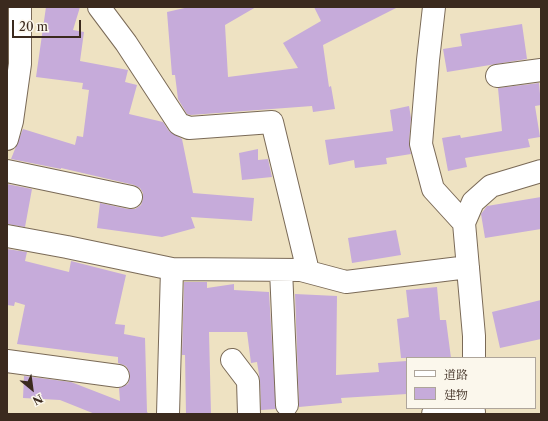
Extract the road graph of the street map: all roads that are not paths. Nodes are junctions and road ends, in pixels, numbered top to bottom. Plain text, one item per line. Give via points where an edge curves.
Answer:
1 (20, 7) edge
2 (99, 7) edge
3 (434, 7) edge
4 (541, 70) edge
5 (497, 76) dead end
6 (7, 139) edge
7 (7, 171) edge
8 (541, 171) edge
9 (131, 196) dead end
10 (464, 223) junction
11 (7, 236) edge
12 (468, 267) junction
13 (172, 270) junction
14 (281, 270) junction
15 (308, 271) junction
16 (474, 357) edge
17 (232, 360) dead end
18 (7, 361) edge
19 (118, 376) dead end
20 (287, 405) dead end
21 (474, 411) edge
22 (168, 414) edge
23 (249, 414) edge
24 (433, 414) edge

1 - 6 street via 20,64
2 - 15 street via 179,124 189,128 272,122
3 - 10 street via 421,144 434,188
4 - 5 street
7 - 9 street
8 - 10 street via 491,186 473,202
10 - 12 street
11 - 13 street
12 - 15 street via 346,282
12 - 16 street
13 - 14 street
13 - 22 street
14 - 15 street
14 - 20 street
17 - 23 street via 248,381
18 - 19 street
21 - 24 street

